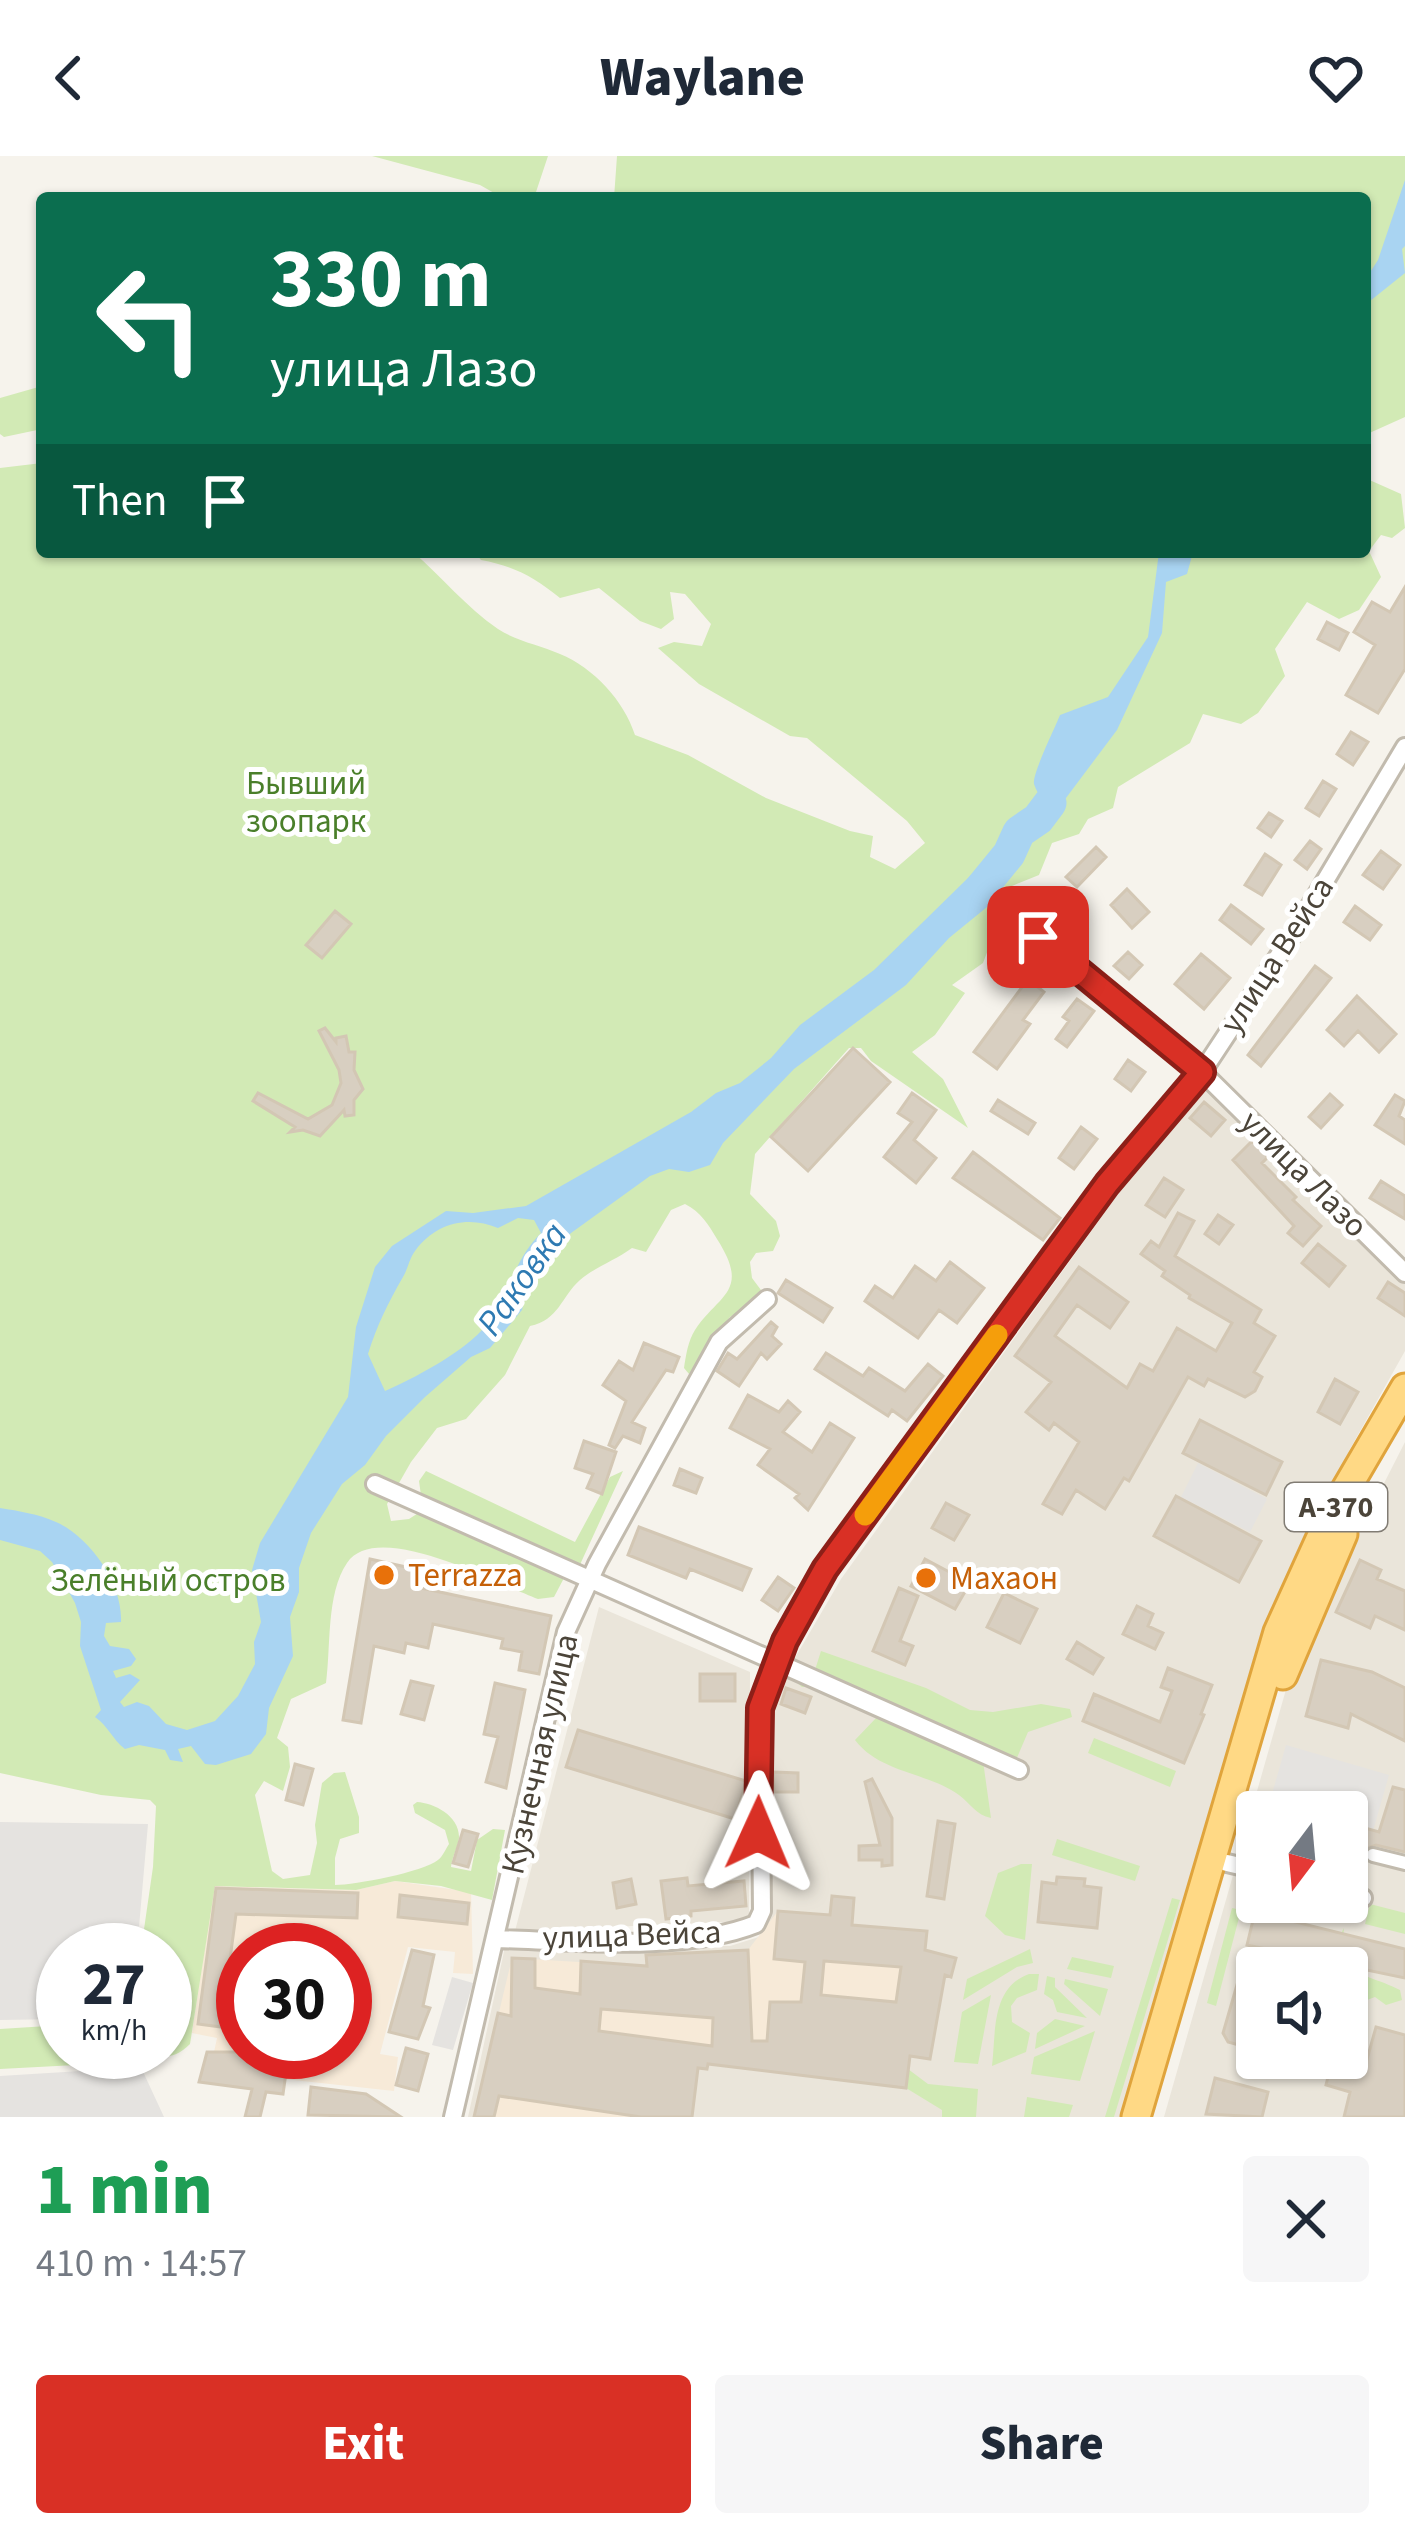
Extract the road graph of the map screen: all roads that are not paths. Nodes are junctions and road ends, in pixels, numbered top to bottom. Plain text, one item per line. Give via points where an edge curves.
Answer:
1 (1405, 748) edge
2 (1038, 937) dead end
3 (1202, 1072) junction
4 (1405, 1273) edge
5 (767, 1300) dead end
6 (1405, 1388) edge
7 (1405, 1424) edge
8 (375, 1484) dead end
9 (1342, 1515) junction
10 (588, 1581) junction
11 (776, 1661) junction
12 (1019, 1770) dead end
13 (1373, 1855) dead end
14 (1227, 1863) junction
15 (1405, 1863) edge
16 (1236, 1865) edge
17 (497, 1939) junction
18 (453, 2117) edge
19 (1136, 2117) edge
20 (1156, 2117) edge

1 - 3 street, улица Вейса
2 - 3 street, улица Лазо
3 - 4 street, улица Лазо
3 - 11 street, улица Вейса via 1107,1184 825,1569
5 - 10 street, Кузнечная улица via 719,1342
6 - 9 highway, А-370
7 - 9 highway, А-370
8 - 10 street
9 - 14 highway, А-370 via 1290,1652
9 - 19 highway, А-370 via 1278,1632
10 - 11 street
10 - 17 street, Кузнечная улица via 566,1632
11 - 12 street
11 - 17 street, улица Вейса via 760,1708 756,1924 726,1935 613,1942
13 - 15 street
14 - 16 street
14 - 20 highway, А-370
17 - 18 street, Кузнечная улица

